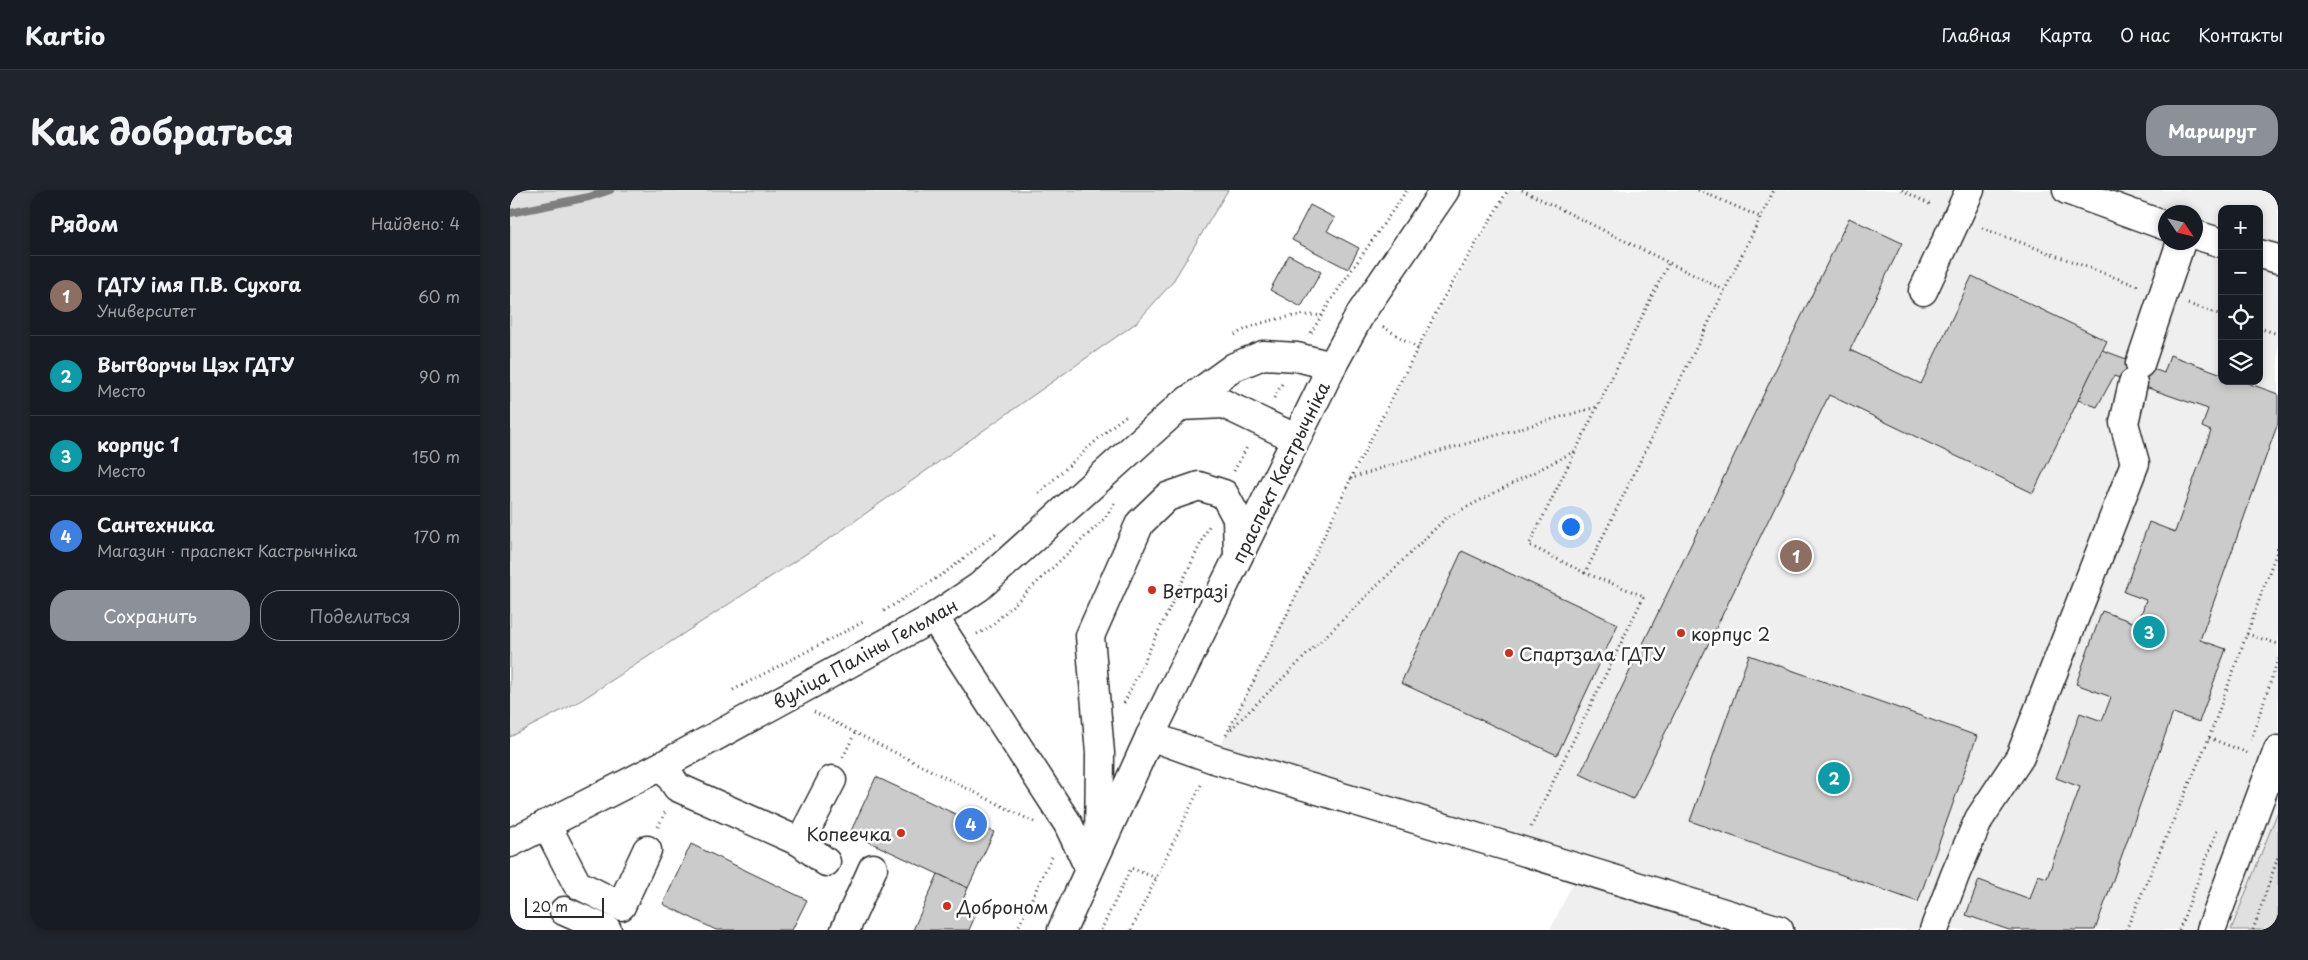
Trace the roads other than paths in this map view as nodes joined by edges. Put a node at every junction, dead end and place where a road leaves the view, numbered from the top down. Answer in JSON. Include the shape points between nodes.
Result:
{"nodes":[{"id":1,"x":1445,"y":190,"type":"edge"},
{"id":2,"x":1970,"y":190,"type":"edge"},
{"id":3,"x":2067,"y":190,"type":"edge"},
{"id":4,"x":2158,"y":223,"type":"edge"},
{"id":5,"x":2203,"y":237,"type":"edge"},
{"id":6,"x":2218,"y":242,"type":"edge"},
{"id":7,"x":2178,"y":250,"type":"edge"},
{"id":8,"x":2263,"y":255,"type":"edge"},
{"id":9,"x":2278,"y":259,"type":"edge"},
{"id":10,"x":1923,"y":291,"type":"dead end"},
{"id":11,"x":1332,"y":366,"type":"junction"},
{"id":12,"x":1180,"y":406,"type":"junction"},
{"id":13,"x":1295,"y":438,"type":"junction"},
{"id":14,"x":1238,"y":556,"type":"junction"},
{"id":15,"x":934,"y":617,"type":"junction"},
{"id":16,"x":1150,"y":736,"type":"junction"},
{"id":17,"x":2276,"y":756,"type":"edge"},
{"id":18,"x":670,"y":776,"type":"junction"},
{"id":19,"x":832,"y":780,"type":"dead end"},
{"id":20,"x":546,"y":824,"type":"junction"},
{"id":21,"x":800,"y":842,"type":"junction"},
{"id":22,"x":510,"y":843,"type":"edge"},
{"id":23,"x":647,"y":850,"type":"road end"},
{"id":24,"x":1094,"y":858,"type":"junction"},
{"id":25,"x":826,"y":862,"type":"dead end"},
{"id":26,"x":873,"y":868,"type":"dead end"},
{"id":27,"x":564,"y":911,"type":"dead end"},
{"id":28,"x":607,"y":930,"type":"edge"},
{"id":29,"x":845,"y":930,"type":"edge"},
{"id":30,"x":1062,"y":930,"type":"edge"},
{"id":31,"x":1779,"y":930,"type":"edge"},
{"id":32,"x":1934,"y":930,"type":"edge"},
{"id":33,"x":2211,"y":930,"type":"edge"}],
"edges":[{"from":1,"to":11,"type":"street","name":"праспект Кастрычніка","via":[[1361,314]]},
{"from":2,"to":10,"type":"street"},
{"from":3,"to":4,"type":"street"},
{"from":5,"to":6,"type":"street"},
{"from":7,"to":32,"type":"street","via":[[2137,373],[2124,423],[2135,463],[2020,757],[1979,819]]},
{"from":8,"to":9,"type":"street"},
{"from":11,"to":12,"type":"street","name":"вуліца Паліны Гельман","via":[[1297,357],[1263,355],[1241,364]]},
{"from":11,"to":13,"type":"street","name":"праспект Кастрычніка"},
{"from":12,"to":13,"type":"street","via":[[1224,404]]},
{"from":12,"to":15,"type":"street","name":"вуліца Паліны Гельман","via":[[979,587]]},
{"from":13,"to":14,"type":"street","name":"праспект Кастрычніка"},
{"from":14,"to":16,"type":"street","name":"праспект Кастрычніка"},
{"from":14,"to":24,"type":"street","via":[[1238,518],[1224,494],[1199,486],[1167,497],[1140,523],[1090,636],[1100,753]]},
{"from":15,"to":18,"type":"street","name":"вуліца Паліны Гельман"},
{"from":15,"to":24,"type":"street","via":[[1068,824]]},
{"from":16,"to":24,"type":"street","name":"праспект Кастрычніка"},
{"from":16,"to":31,"type":"street","via":[[1214,759]]},
{"from":17,"to":33,"type":"street"},
{"from":18,"to":20,"type":"street","name":"вуліца Паліны Гельман"},
{"from":18,"to":21,"type":"street"},
{"from":19,"to":21,"type":"street"},
{"from":20,"to":22,"type":"street","name":"вуліца Паліны Гельман"},
{"from":20,"to":23,"type":"street","via":[[577,884],[621,906]]},
{"from":21,"to":25,"type":"street"},
{"from":24,"to":30,"type":"street","name":"праспект Кастрычніка"},
{"from":26,"to":29,"type":"street"},
{"from":27,"to":28,"type":"street"}]}
